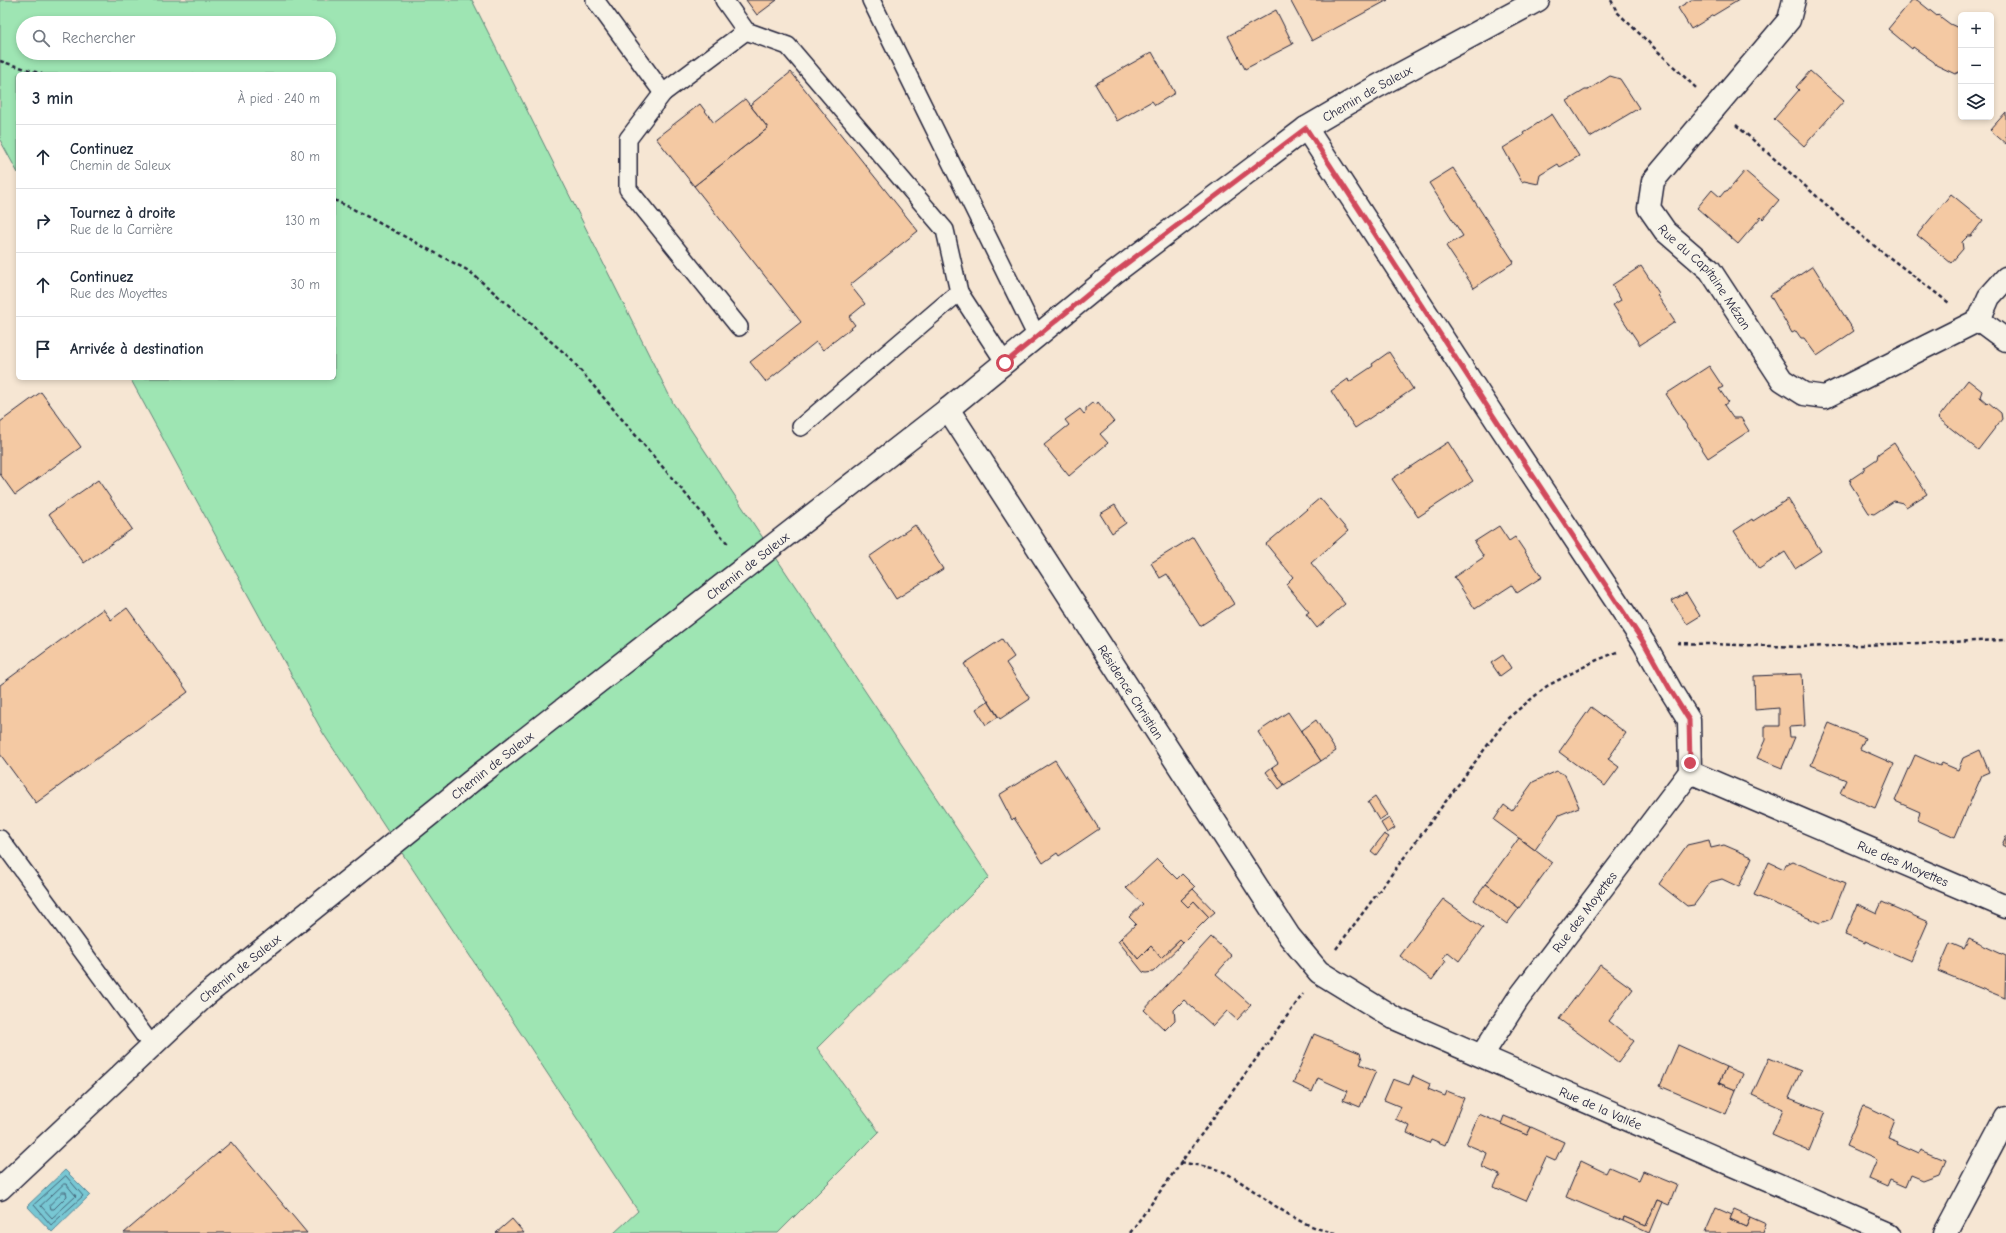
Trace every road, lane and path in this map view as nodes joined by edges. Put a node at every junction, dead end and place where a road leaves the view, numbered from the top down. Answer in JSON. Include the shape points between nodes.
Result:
{"nodes":[{"id":1,"x":595,"y":0,"type":"edge"},
{"id":2,"x":724,"y":0,"type":"edge"},
{"id":3,"x":871,"y":0,"type":"edge"},
{"id":4,"x":1538,"y":0,"type":"edge"},
{"id":5,"x":1611,"y":0,"type":"edge"},
{"id":6,"x":1794,"y":0,"type":"edge"},
{"id":7,"x":746,"y":31,"type":"junction"},
{"id":8,"x":0,"y":61,"type":"edge"},
{"id":9,"x":36,"y":72,"type":"edge"},
{"id":10,"x":663,"y":93,"type":"junction"},
{"id":11,"x":1716,"y":107,"type":"junction"},
{"id":12,"x":1306,"y":128,"type":"junction"},
{"id":13,"x":336,"y":201,"type":"edge"},
{"id":14,"x":2006,"y":278,"type":"edge"},
{"id":15,"x":959,"y":292,"type":"junction"},
{"id":16,"x":1979,"y":320,"type":"junction"},
{"id":17,"x":739,"y":327,"type":"dead end"},
{"id":18,"x":1037,"y":337,"type":"junction"},
{"id":19,"x":2006,"y":340,"type":"edge"},
{"id":20,"x":1005,"y":363,"type":"junction"},
{"id":21,"x":948,"y":409,"type":"junction"},
{"id":22,"x":801,"y":427,"type":"dead end"},
{"id":23,"x":748,"y":567,"type":"junction"},
{"id":24,"x":2006,"y":640,"type":"edge"},
{"id":25,"x":1644,"y":643,"type":"junction"},
{"id":26,"x":1690,"y":772,"type":"junction"},
{"id":27,"x":0,"y":839,"type":"edge"},
{"id":28,"x":2006,"y":907,"type":"edge"},
{"id":29,"x":1319,"y":972,"type":"junction"},
{"id":30,"x":152,"y":1046,"type":"junction"},
{"id":31,"x":1482,"y":1055,"type":"junction"},
{"id":32,"x":2006,"y":1118,"type":"edge"},
{"id":33,"x":1181,"y":1162,"type":"junction"},
{"id":34,"x":0,"y":1189,"type":"edge"},
{"id":35,"x":1130,"y":1233,"type":"edge"},
{"id":36,"x":1336,"y":1233,"type":"edge"},
{"id":37,"x":1889,"y":1233,"type":"edge"},
{"id":38,"x":1945,"y":1233,"type":"edge"}],
"edges":[{"from":1,"to":10,"type":"lane"},
{"from":2,"to":7,"type":"lane"},
{"from":3,"to":18,"type":"lane"},
{"from":4,"to":12,"type":"street","name":"Chemin de Saleux","via":[[1376,87]]},
{"from":5,"to":11,"type":"path","via":[[1617,12]]},
{"from":6,"to":11,"type":"street","name":"Rue du Capitaine Mézan","via":[[1789,20]]},
{"from":7,"to":10,"type":"lane"},
{"from":7,"to":15,"type":"lane","via":[[788,46],[945,230]]},
{"from":8,"to":9,"type":"path"},
{"from":10,"to":17,"type":"lane","via":[[628,139],[628,189]]},
{"from":11,"to":16,"type":"path","via":[[1864,238],[1940,298]]},
{"from":11,"to":16,"type":"street","name":"Rue du Capitaine Mézan","via":[[1653,180],[1649,208],[1665,231],[1710,270],[1782,380],[1804,394],[1825,396]]},
{"from":12,"to":18,"type":"street","name":"Chemin de Saleux","via":[[1114,273]]},
{"from":12,"to":25,"type":"street"},
{"from":13,"to":23,"type":"path","via":[[469,272],[568,357]]},
{"from":14,"to":16,"type":"street","via":[[1989,298]]},
{"from":15,"to":20,"type":"lane"},
{"from":15,"to":22,"type":"lane"},
{"from":16,"to":19,"type":"street"},
{"from":18,"to":20,"type":"street","name":"Chemin de Saleux"},
{"from":20,"to":21,"type":"street","name":"Chemin de Saleux"},
{"from":21,"to":23,"type":"street","name":"Chemin de Saleux"},
{"from":21,"to":29,"type":"street","name":"Résidence Christian","via":[[1289,936]]},
{"from":23,"to":30,"type":"street","name":"Chemin de Saleux","via":[[479,775],[206,995]]},
{"from":24,"to":25,"type":"path","via":[[1802,647]]},
{"from":25,"to":26,"type":"street","via":[[1689,720]]},
{"from":25,"to":29,"type":"path","via":[[1595,661],[1547,686],[1506,719]]},
{"from":26,"to":28,"type":"street","name":"Rue des Moyettes"},
{"from":26,"to":31,"type":"street","name":"Rue des Moyettes","via":[[1518,999]]},
{"from":27,"to":30,"type":"lane"},
{"from":29,"to":31,"type":"street","name":"Rue de la Vallée","via":[[1394,1018]]},
{"from":29,"to":33,"type":"path"},
{"from":30,"to":34,"type":"street","name":"Chemin de Saleux"},
{"from":31,"to":37,"type":"street","name":"Rue de la Vallée"},
{"from":32,"to":38,"type":"street"},
{"from":33,"to":35,"type":"path"},
{"from":33,"to":36,"type":"path","via":[[1224,1172],[1292,1218],[1322,1231]]}]}
